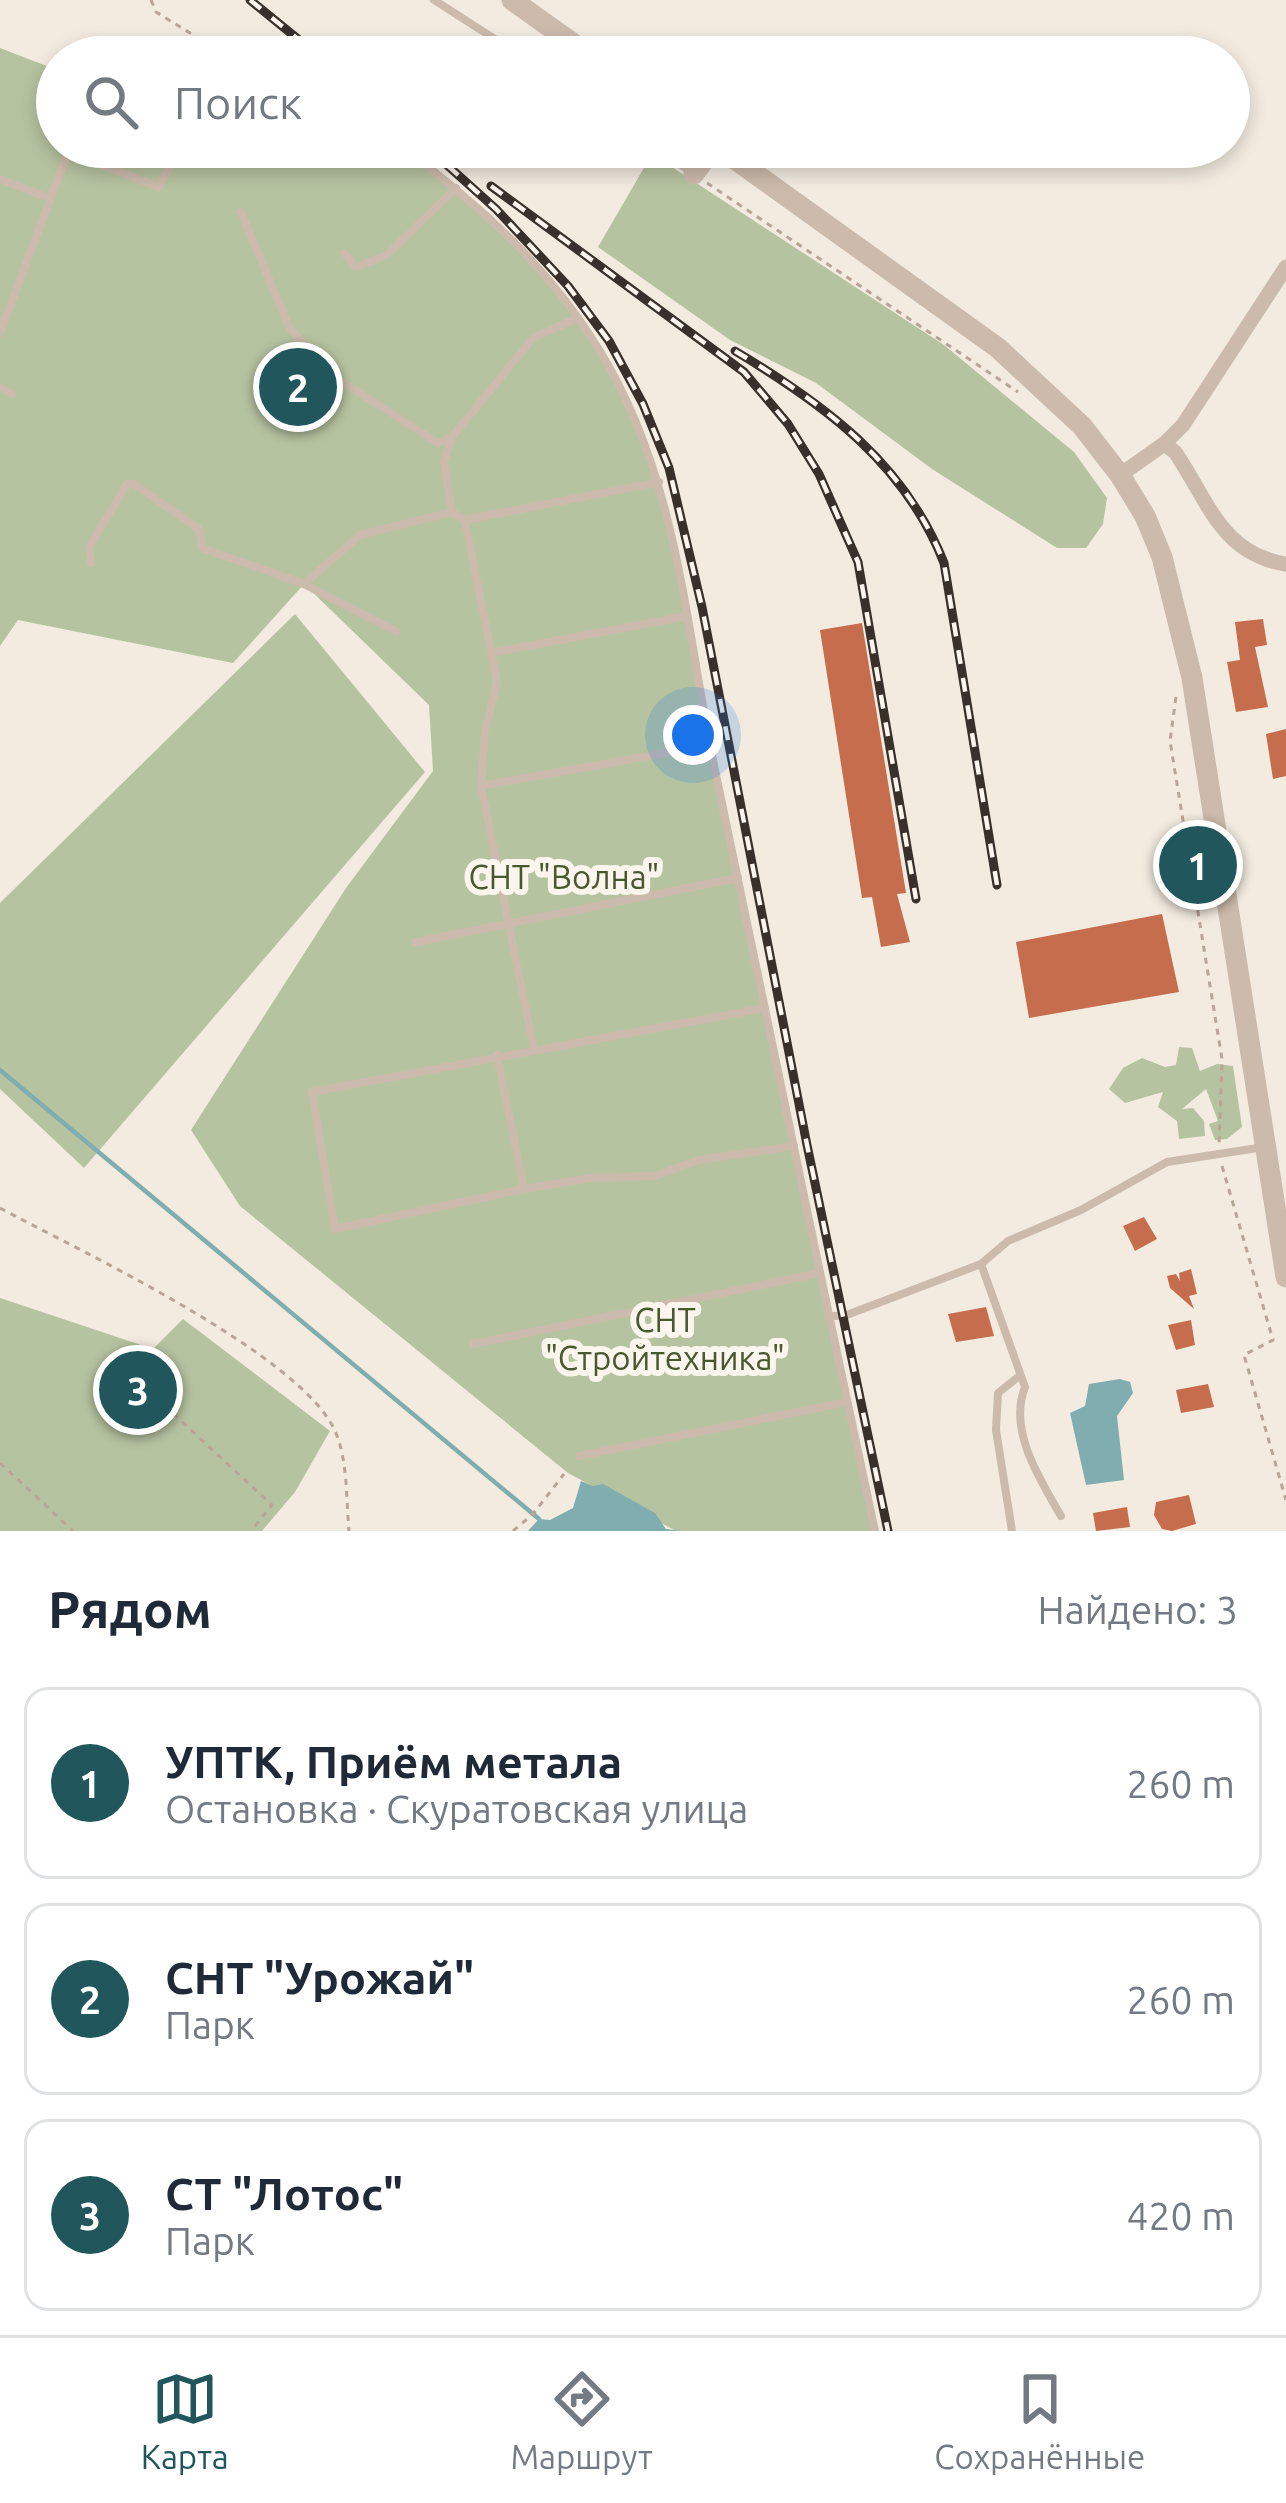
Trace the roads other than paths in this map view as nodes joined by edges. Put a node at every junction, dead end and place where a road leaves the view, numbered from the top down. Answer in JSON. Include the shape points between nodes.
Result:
{"nodes":[{"id":1,"x":434,"y":0,"type":"edge"},
{"id":2,"x":512,"y":0,"type":"edge"},
{"id":3,"x":490,"y":36,"type":"edge"},
{"id":4,"x":563,"y":36,"type":"edge"},
{"id":5,"x":61,"y":168,"type":"edge"},
{"id":6,"x":110,"y":168,"type":"edge"},
{"id":7,"x":430,"y":168,"type":"edge"},
{"id":8,"x":685,"y":168,"type":"edge"},
{"id":9,"x":699,"y":168,"type":"edge"},
{"id":10,"x":745,"y":168,"type":"edge"},
{"id":11,"x":170,"y":169,"type":"dead end"},
{"id":12,"x":694,"y":174,"type":"joint"},
{"id":13,"x":0,"y":179,"type":"edge"},
{"id":14,"x":456,"y":188,"type":"junction"},
{"id":15,"x":49,"y":198,"type":"junction"},
{"id":16,"x":241,"y":212,"type":"dead end"},
{"id":17,"x":344,"y":253,"type":"dead end"},
{"id":18,"x":1286,"y":267,"type":"edge"},
{"id":19,"x":0,"y":281,"type":"edge"},
{"id":20,"x":15,"y":287,"type":"junction"},
{"id":21,"x":578,"y":318,"type":"junction"},
{"id":22,"x":0,"y":333,"type":"edge"},
{"id":23,"x":0,"y":388,"type":"edge"},
{"id":24,"x":12,"y":394,"type":"dead end"},
{"id":25,"x":452,"y":437,"type":"junction"},
{"id":26,"x":1164,"y":444,"type":"junction"},
{"id":27,"x":1120,"y":475,"type":"junction"},
{"id":28,"x":659,"y":482,"type":"junction"},
{"id":29,"x":452,"y":512,"type":"junction"},
{"id":30,"x":465,"y":520,"type":"junction"},
{"id":31,"x":91,"y":563,"type":"dead end"},
{"id":32,"x":1286,"y":564,"type":"edge"},
{"id":33,"x":304,"y":584,"type":"junction"},
{"id":34,"x":687,"y":616,"type":"junction"},
{"id":35,"x":398,"y":632,"type":"dead end"},
{"id":36,"x":491,"y":653,"type":"junction"},
{"id":37,"x":710,"y":745,"type":"junction"},
{"id":38,"x":481,"y":786,"type":"junction"},
{"id":39,"x":738,"y":878,"type":"junction"},
{"id":40,"x":508,"y":924,"type":"junction"},
{"id":41,"x":416,"y":942,"type":"dead end"},
{"id":42,"x":765,"y":1008,"type":"junction"},
{"id":43,"x":534,"y":1049,"type":"junction"},
{"id":44,"x":497,"y":1055,"type":"junction"},
{"id":45,"x":794,"y":1146,"type":"junction"},
{"id":46,"x":1265,"y":1146,"type":"junction"},
{"id":47,"x":1279,"y":1182,"type":"edge"},
{"id":48,"x":524,"y":1189,"type":"junction"},
{"id":49,"x":981,"y":1264,"type":"junction"},
{"id":50,"x":820,"y":1273,"type":"junction"},
{"id":51,"x":1286,"y":1277,"type":"edge"},
{"id":52,"x":828,"y":1316,"type":"junction"},
{"id":53,"x":473,"y":1344,"type":"dead end"},
{"id":54,"x":1018,"y":1377,"type":"junction"},
{"id":55,"x":847,"y":1402,"type":"junction"},
{"id":56,"x":579,"y":1456,"type":"dead end"},
{"id":57,"x":1061,"y":1516,"type":"dead end"},
{"id":58,"x":875,"y":1531,"type":"edge"},
{"id":59,"x":1012,"y":1531,"type":"edge"}],
"edges":[{"from":1,"to":3,"type":"lane"},
{"from":2,"to":4,"type":"street"},
{"from":5,"to":15,"type":"lane"},
{"from":6,"to":11,"type":"lane","via":[[159,187]]},
{"from":7,"to":14,"type":"lane"},
{"from":8,"to":12,"type":"lane"},
{"from":9,"to":12,"type":"street"},
{"from":10,"to":27,"type":"street","via":[[998,348],[1082,426]]},
{"from":13,"to":15,"type":"lane"},
{"from":14,"to":17,"type":"lane","via":[[387,255],[356,267]]},
{"from":14,"to":21,"type":"lane","via":[[524,248]]},
{"from":15,"to":20,"type":"lane"},
{"from":16,"to":25,"type":"lane","via":[[289,327],[330,374],[438,443]]},
{"from":18,"to":26,"type":"street"},
{"from":19,"to":20,"type":"lane"},
{"from":20,"to":22,"type":"lane"},
{"from":21,"to":25,"type":"lane","via":[[533,338]]},
{"from":21,"to":28,"type":"lane"},
{"from":23,"to":24,"type":"lane"},
{"from":25,"to":29,"type":"lane","via":[[444,462]]},
{"from":26,"to":27,"type":"street"},
{"from":26,"to":32,"type":"street","via":[[1239,547]]},
{"from":27,"to":46,"type":"street","via":[[1162,557],[1178,613]]},
{"from":28,"to":30,"type":"lane"},
{"from":28,"to":34,"type":"lane"},
{"from":29,"to":30,"type":"lane"},
{"from":29,"to":33,"type":"lane","via":[[360,535]]},
{"from":30,"to":36,"type":"lane"},
{"from":31,"to":33,"type":"lane","via":[[89,548],[134,484],[199,529],[202,548]]},
{"from":33,"to":35,"type":"lane"},
{"from":34,"to":36,"type":"lane"},
{"from":34,"to":37,"type":"lane"},
{"from":36,"to":38,"type":"lane","via":[[497,682]]},
{"from":37,"to":38,"type":"lane"},
{"from":37,"to":39,"type":"lane"},
{"from":38,"to":40,"type":"lane"},
{"from":39,"to":40,"type":"lane"},
{"from":39,"to":42,"type":"lane"},
{"from":40,"to":41,"type":"lane"},
{"from":40,"to":43,"type":"lane"},
{"from":42,"to":43,"type":"lane"},
{"from":42,"to":45,"type":"lane"},
{"from":43,"to":44,"type":"lane"},
{"from":44,"to":48,"type":"lane"},
{"from":44,"to":48,"type":"lane","via":[[313,1092],[335,1229]]},
{"from":45,"to":48,"type":"lane","via":[[699,1160],[656,1176]]},
{"from":45,"to":50,"type":"lane"},
{"from":46,"to":47,"type":"street"},
{"from":46,"to":49,"type":"lane","via":[[1167,1162],[1008,1241]]},
{"from":47,"to":51,"type":"street"},
{"from":49,"to":52,"type":"lane"},
{"from":49,"to":54,"type":"lane"},
{"from":50,"to":52,"type":"lane"},
{"from":50,"to":53,"type":"lane"},
{"from":52,"to":55,"type":"lane"},
{"from":54,"to":57,"type":"lane","via":[[1024,1387],[1016,1408],[1033,1468]]},
{"from":54,"to":59,"type":"lane","via":[[998,1393],[996,1430]]},
{"from":55,"to":56,"type":"lane"},
{"from":55,"to":58,"type":"lane"}]}
